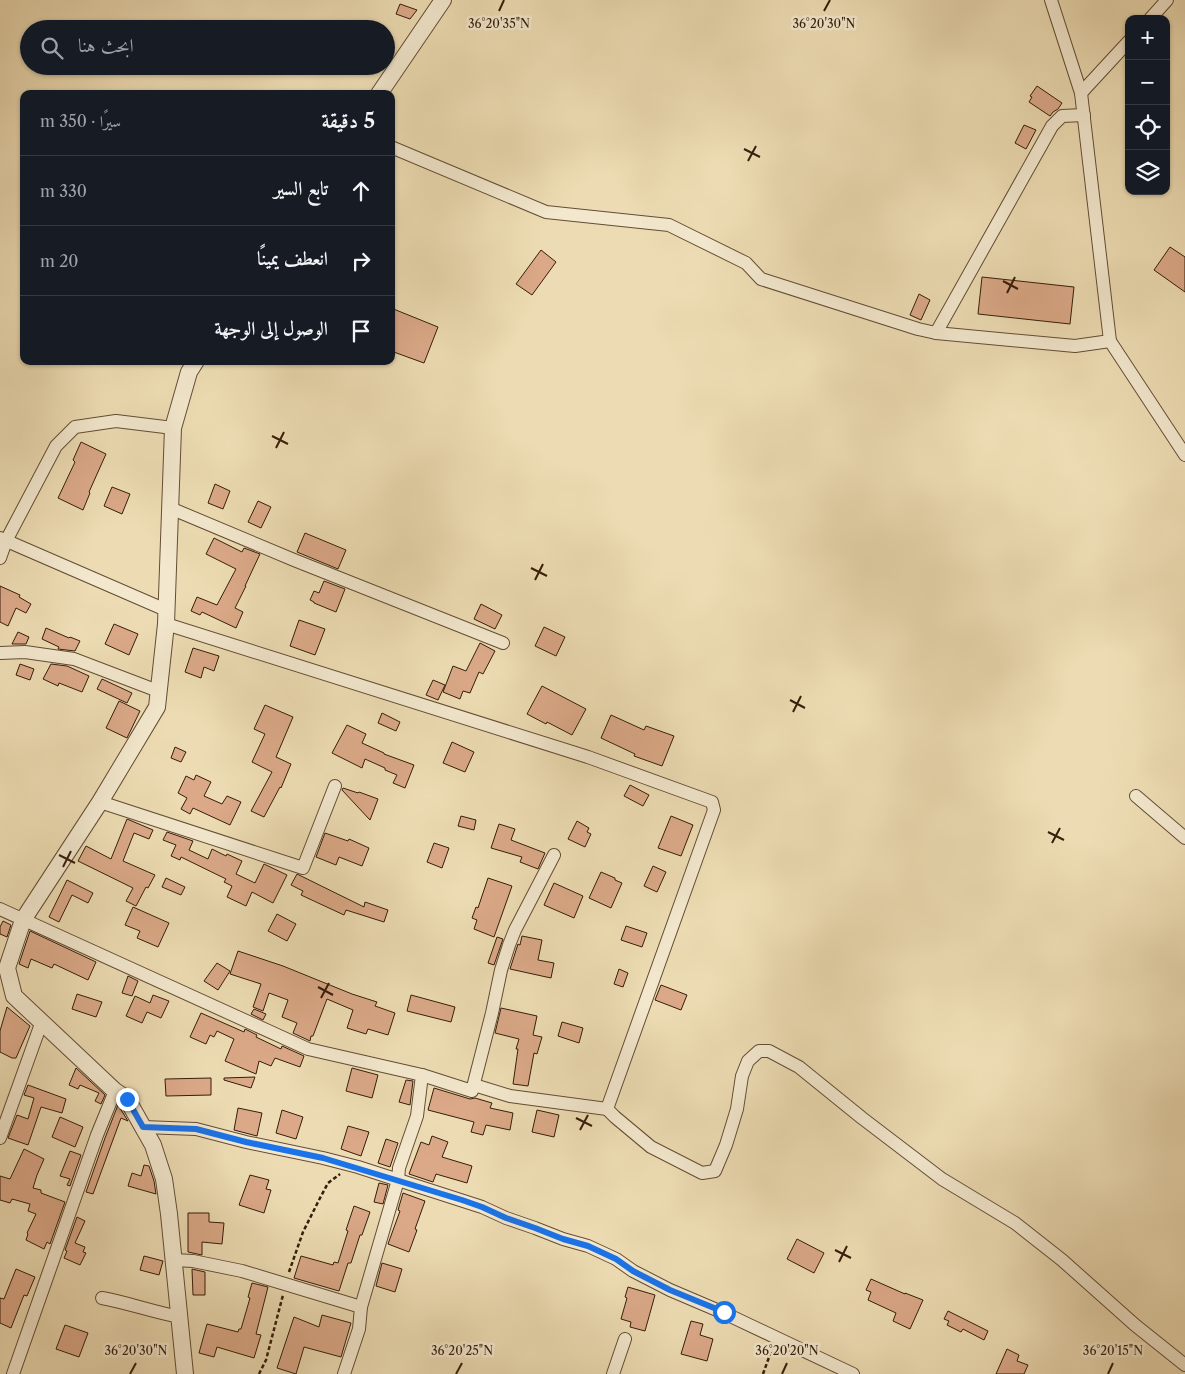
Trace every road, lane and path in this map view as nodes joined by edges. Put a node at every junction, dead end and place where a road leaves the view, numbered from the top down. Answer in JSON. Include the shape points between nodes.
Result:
{"nodes":[{"id":1,"x":443,"y":0,"type":"edge"},
{"id":2,"x":1052,"y":0,"type":"edge"},
{"id":3,"x":1167,"y":0,"type":"edge"},
{"id":4,"x":1154,"y":15,"type":"edge"},
{"id":5,"x":1125,"y":45,"type":"edge"},
{"id":6,"x":395,"y":70,"type":"edge"},
{"id":7,"x":392,"y":75,"type":"edge"},
{"id":8,"x":382,"y":90,"type":"edge"},
{"id":9,"x":1082,"y":93,"type":"junction"},
{"id":10,"x":1084,"y":115,"type":"junction"},
{"id":11,"x":395,"y":149,"type":"edge"},
{"id":12,"x":936,"y":333,"type":"junction"},
{"id":13,"x":1110,"y":341,"type":"junction"},
{"id":14,"x":193,"y":365,"type":"edge"},
{"id":15,"x":174,"y":428,"type":"junction"},
{"id":16,"x":1185,"y":455,"type":"edge"},
{"id":17,"x":170,"y":508,"type":"junction"},
{"id":18,"x":3,"y":540,"type":"edge"},
{"id":19,"x":0,"y":558,"type":"edge"},
{"id":20,"x":166,"y":617,"type":"junction"},
{"id":21,"x":503,"y":644,"type":"dead end"},
{"id":22,"x":0,"y":653,"type":"edge"},
{"id":23,"x":158,"y":692,"type":"junction"},
{"id":24,"x":335,"y":786,"type":"dead end"},
{"id":25,"x":1136,"y":796,"type":"dead end"},
{"id":26,"x":100,"y":802,"type":"junction"},
{"id":27,"x":1185,"y":838,"type":"edge"},
{"id":28,"x":554,"y":855,"type":"dead end"},
{"id":29,"x":0,"y":909,"type":"edge"},
{"id":30,"x":23,"y":920,"type":"junction"},
{"id":31,"x":5,"y":982,"type":"edge"},
{"id":32,"x":42,"y":1021,"type":"junction"},
{"id":33,"x":422,"y":1075,"type":"junction"},
{"id":34,"x":474,"y":1085,"type":"junction"},
{"id":35,"x":115,"y":1091,"type":"junction"},
{"id":36,"x":607,"y":1109,"type":"junction"},
{"id":37,"x":143,"y":1127,"type":"junction"},
{"id":38,"x":0,"y":1138,"type":"edge"},
{"id":39,"x":358,"y":1167,"type":"junction"},
{"id":40,"x":398,"y":1180,"type":"junction"},
{"id":41,"x":174,"y":1260,"type":"junction"},
{"id":42,"x":286,"y":1284,"type":"junction"},
{"id":43,"x":102,"y":1298,"type":"dead end"},
{"id":44,"x":361,"y":1307,"type":"junction"},
{"id":45,"x":180,"y":1317,"type":"junction"},
{"id":46,"x":776,"y":1337,"type":"junction"},
{"id":47,"x":625,"y":1339,"type":"dead end"},
{"id":48,"x":1185,"y":1365,"type":"edge"},
{"id":49,"x":13,"y":1374,"type":"edge"},
{"id":50,"x":185,"y":1374,"type":"edge"},
{"id":51,"x":259,"y":1374,"type":"edge"},
{"id":52,"x":344,"y":1374,"type":"edge"},
{"id":53,"x":613,"y":1374,"type":"edge"},
{"id":54,"x":764,"y":1374,"type":"edge"},
{"id":55,"x":853,"y":1374,"type":"edge"}],
"edges":[{"from":1,"to":6,"type":"street"},
{"from":2,"to":9,"type":"street"},
{"from":3,"to":4,"type":"street"},
{"from":5,"to":9,"type":"street"},
{"from":7,"to":8,"type":"street"},
{"from":9,"to":10,"type":"street"},
{"from":10,"to":12,"type":"street","via":[[1062,116],[1052,126]]},
{"from":10,"to":13,"type":"street"},
{"from":11,"to":12,"type":"street","via":[[546,212],[669,225],[746,263],[761,278]]},
{"from":12,"to":13,"type":"street","via":[[1075,346]]},
{"from":13,"to":16,"type":"street"},
{"from":14,"to":15,"type":"street"},
{"from":15,"to":17,"type":"street"},
{"from":15,"to":18,"type":"street","via":[[116,421],[75,427],[56,446]]},
{"from":17,"to":20,"type":"street"},
{"from":17,"to":21,"type":"street"},
{"from":18,"to":19,"type":"street"},
{"from":18,"to":20,"type":"street"},
{"from":20,"to":23,"type":"street"},
{"from":20,"to":36,"type":"street","via":[[588,757],[712,802],[714,810]]},
{"from":22,"to":23,"type":"street","via":[[25,652],[74,659]]},
{"from":23,"to":26,"type":"street","via":[[157,707]]},
{"from":24,"to":26,"type":"street","via":[[303,868]]},
{"from":25,"to":27,"type":"street"},
{"from":26,"to":30,"type":"street"},
{"from":28,"to":34,"type":"street","via":[[509,945]]},
{"from":29,"to":30,"type":"street"},
{"from":30,"to":31,"type":"street"},
{"from":30,"to":33,"type":"street","via":[[308,1049]]},
{"from":31,"to":32,"type":"street","via":[[14,996]]},
{"from":32,"to":35,"type":"street"},
{"from":32,"to":38,"type":"street"},
{"from":33,"to":34,"type":"street","via":[[472,1091]]},
{"from":33,"to":40,"type":"street","via":[[417,1116]]},
{"from":34,"to":36,"type":"street","via":[[510,1096]]},
{"from":35,"to":37,"type":"street","via":[[127,1099]]},
{"from":35,"to":49,"type":"street"},
{"from":36,"to":48,"type":"street","via":[[651,1147],[702,1173],[716,1171],[737,1109],[748,1061],[760,1051],[769,1051],[798,1067],[942,1179],[1015,1223]]},
{"from":37,"to":39,"type":"street","via":[[196,1129]]},
{"from":37,"to":41,"type":"street","via":[[153,1145],[164,1180]]},
{"from":39,"to":40,"type":"street"},
{"from":39,"to":42,"type":"path","via":[[341,1173],[328,1183],[303,1232]]},
{"from":40,"to":44,"type":"street"},
{"from":40,"to":46,"type":"street","via":[[475,1204],[588,1246],[670,1290]]},
{"from":41,"to":42,"type":"street","via":[[214,1264]]},
{"from":41,"to":45,"type":"street"},
{"from":42,"to":44,"type":"street"},
{"from":42,"to":51,"type":"path","via":[[266,1360]]},
{"from":43,"to":45,"type":"street"},
{"from":44,"to":52,"type":"street","via":[[359,1328]]},
{"from":45,"to":50,"type":"street"},
{"from":46,"to":54,"type":"path"},
{"from":46,"to":55,"type":"street"},
{"from":47,"to":53,"type":"street"}]}
